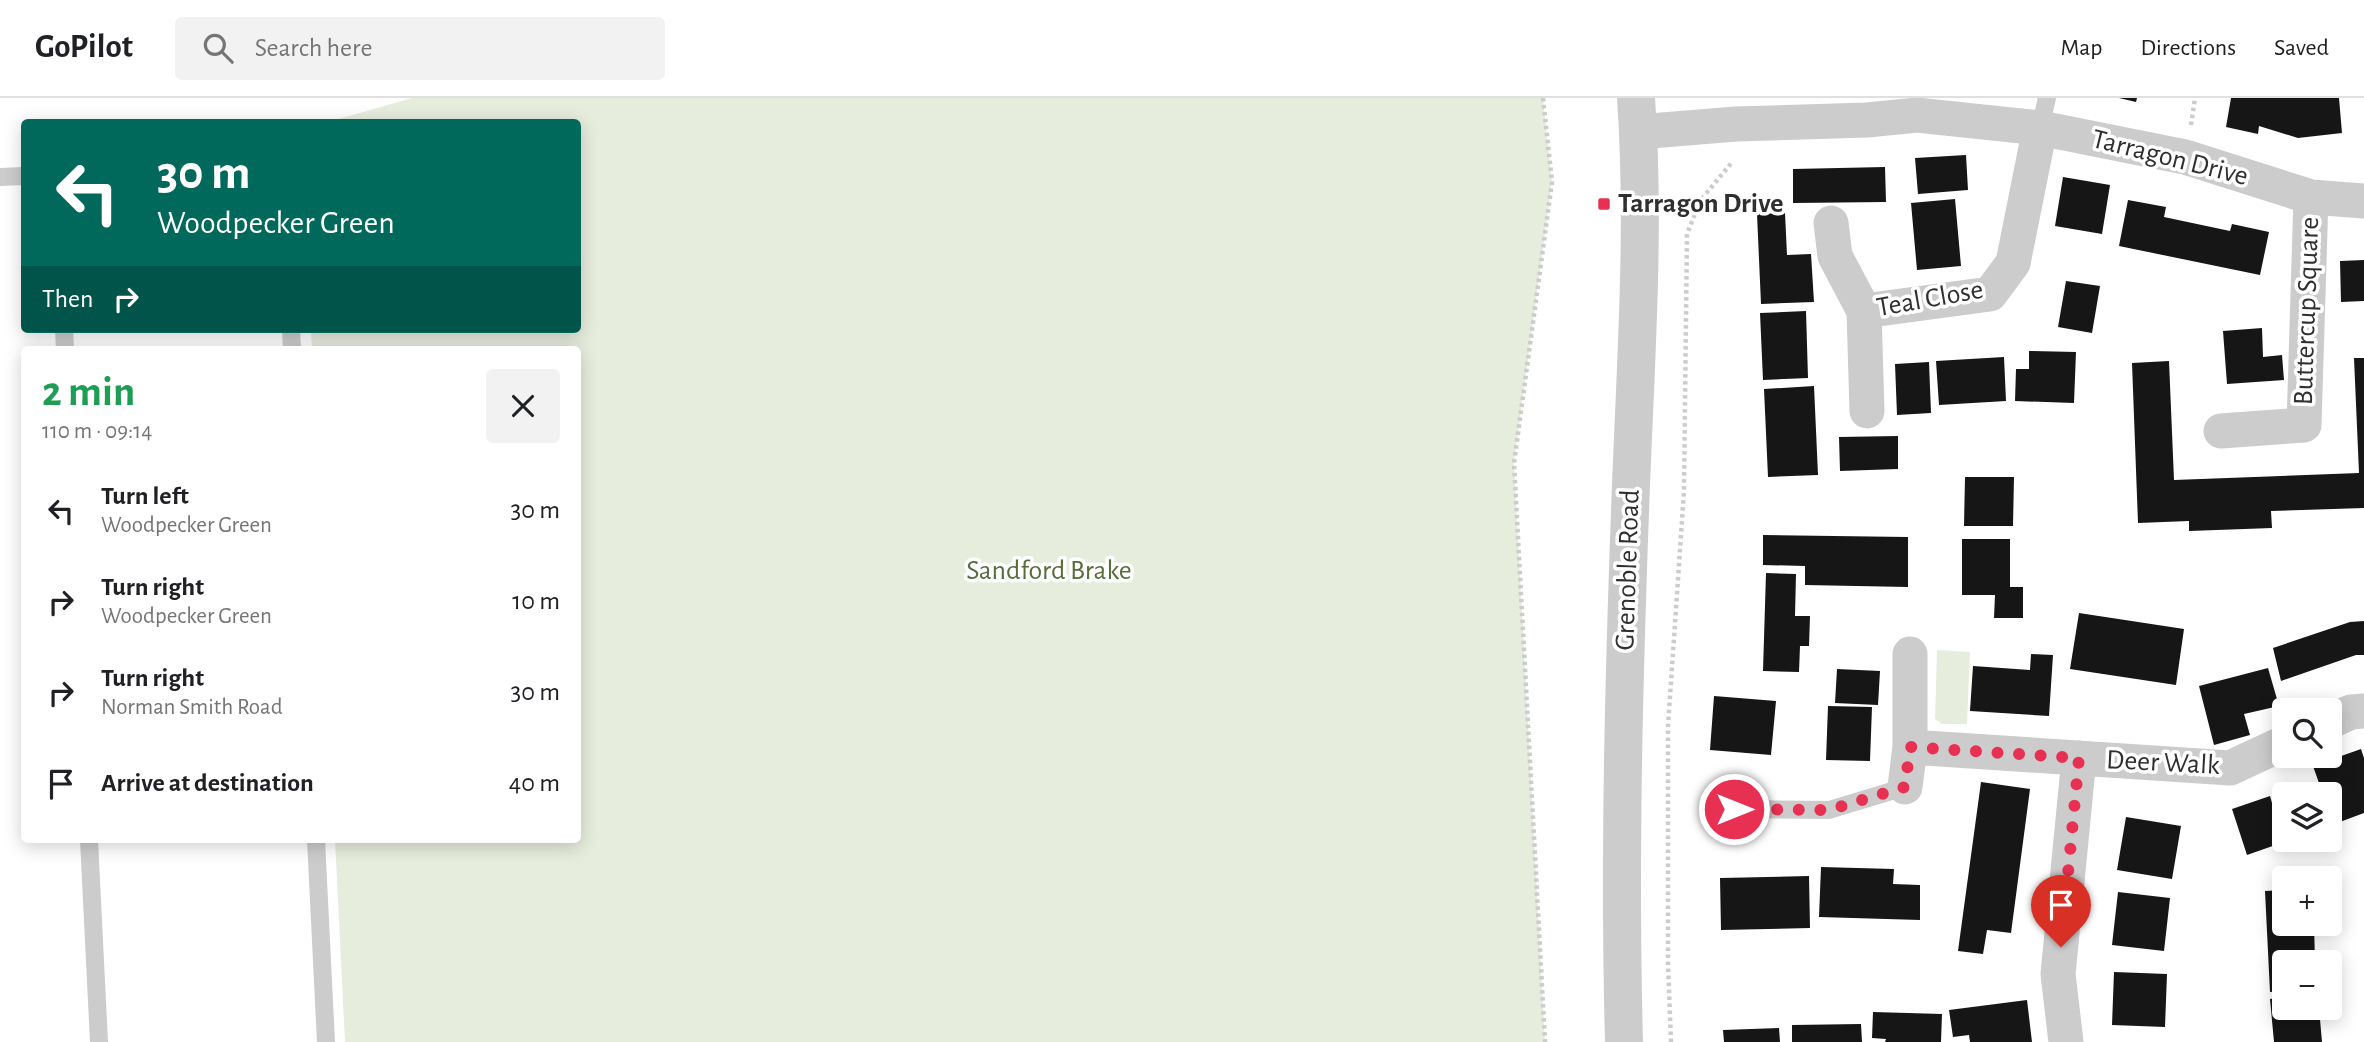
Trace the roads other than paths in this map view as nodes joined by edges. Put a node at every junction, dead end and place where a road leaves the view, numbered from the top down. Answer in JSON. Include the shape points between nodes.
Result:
{"nodes":[{"id":1,"x":1917,"y":107,"type":"edge"},
{"id":2,"x":2043,"y":113,"type":"edge"},
{"id":3,"x":1637,"y":115,"type":"edge"},
{"id":4,"x":21,"y":176,"type":"edge"},
{"id":5,"x":0,"y":177,"type":"edge"},
{"id":6,"x":2311,"y":197,"type":"junction"},
{"id":7,"x":2364,"y":201,"type":"edge"},
{"id":8,"x":1831,"y":223,"type":"dead end"},
{"id":9,"x":1864,"y":311,"type":"junction"},
{"id":10,"x":1867,"y":411,"type":"dead end"},
{"id":11,"x":2221,"y":431,"type":"dead end"},
{"id":12,"x":1910,"y":654,"type":"dead end"},
{"id":13,"x":2364,"y":711,"type":"edge"},
{"id":14,"x":2342,"y":716,"type":"edge"},
{"id":15,"x":1910,"y":747,"type":"junction"},
{"id":16,"x":2272,"y":749,"type":"edge"},
{"id":17,"x":2079,"y":758,"type":"junction"},
{"id":18,"x":1905,"y":787,"type":"joint"},
{"id":19,"x":1734,"y":809,"type":"dead end"},
{"id":20,"x":89,"y":843,"type":"edge"},
{"id":21,"x":316,"y":843,"type":"edge"},
{"id":22,"x":99,"y":1042,"type":"edge"},
{"id":23,"x":326,"y":1042,"type":"edge"},
{"id":24,"x":1624,"y":1042,"type":"edge"},
{"id":25,"x":2066,"y":1042,"type":"edge"}],
"edges":[{"from":1,"to":2,"type":"street","name":"Tarragon Drive"},
{"from":1,"to":3,"type":"street","name":"Tarragon Drive","via":[[1867,120],[1726,125]]},
{"from":2,"to":6,"type":"street","name":"Tarragon Drive"},
{"from":2,"to":9,"type":"street","name":"Teal Close","via":[[2013,263],[1990,294]]},
{"from":3,"to":24,"type":"street","name":"Grenoble Road","via":[[1638,303],[1624,683]]},
{"from":4,"to":5,"type":"lane"},
{"from":6,"to":7,"type":"street","name":"Tarragon Drive"},
{"from":6,"to":11,"type":"street","name":"Buttercup Square","via":[[2304,425]]},
{"from":8,"to":9,"type":"street","name":"Teal Close","via":[[1835,256]]},
{"from":9,"to":10,"type":"street","name":"Teal Close"},
{"from":12,"to":15,"type":"street"},
{"from":13,"to":14,"type":"street"},
{"from":15,"to":17,"type":"street","name":"Deer Walk"},
{"from":15,"to":18,"type":"street"},
{"from":16,"to":17,"type":"street","name":"Deer Walk","via":[[2230,768]]},
{"from":17,"to":25,"type":"street","via":[[2058,974]]},
{"from":18,"to":19,"type":"lane","via":[[1829,810]]},
{"from":20,"to":22,"type":"lane"},
{"from":21,"to":23,"type":"lane"}]}
